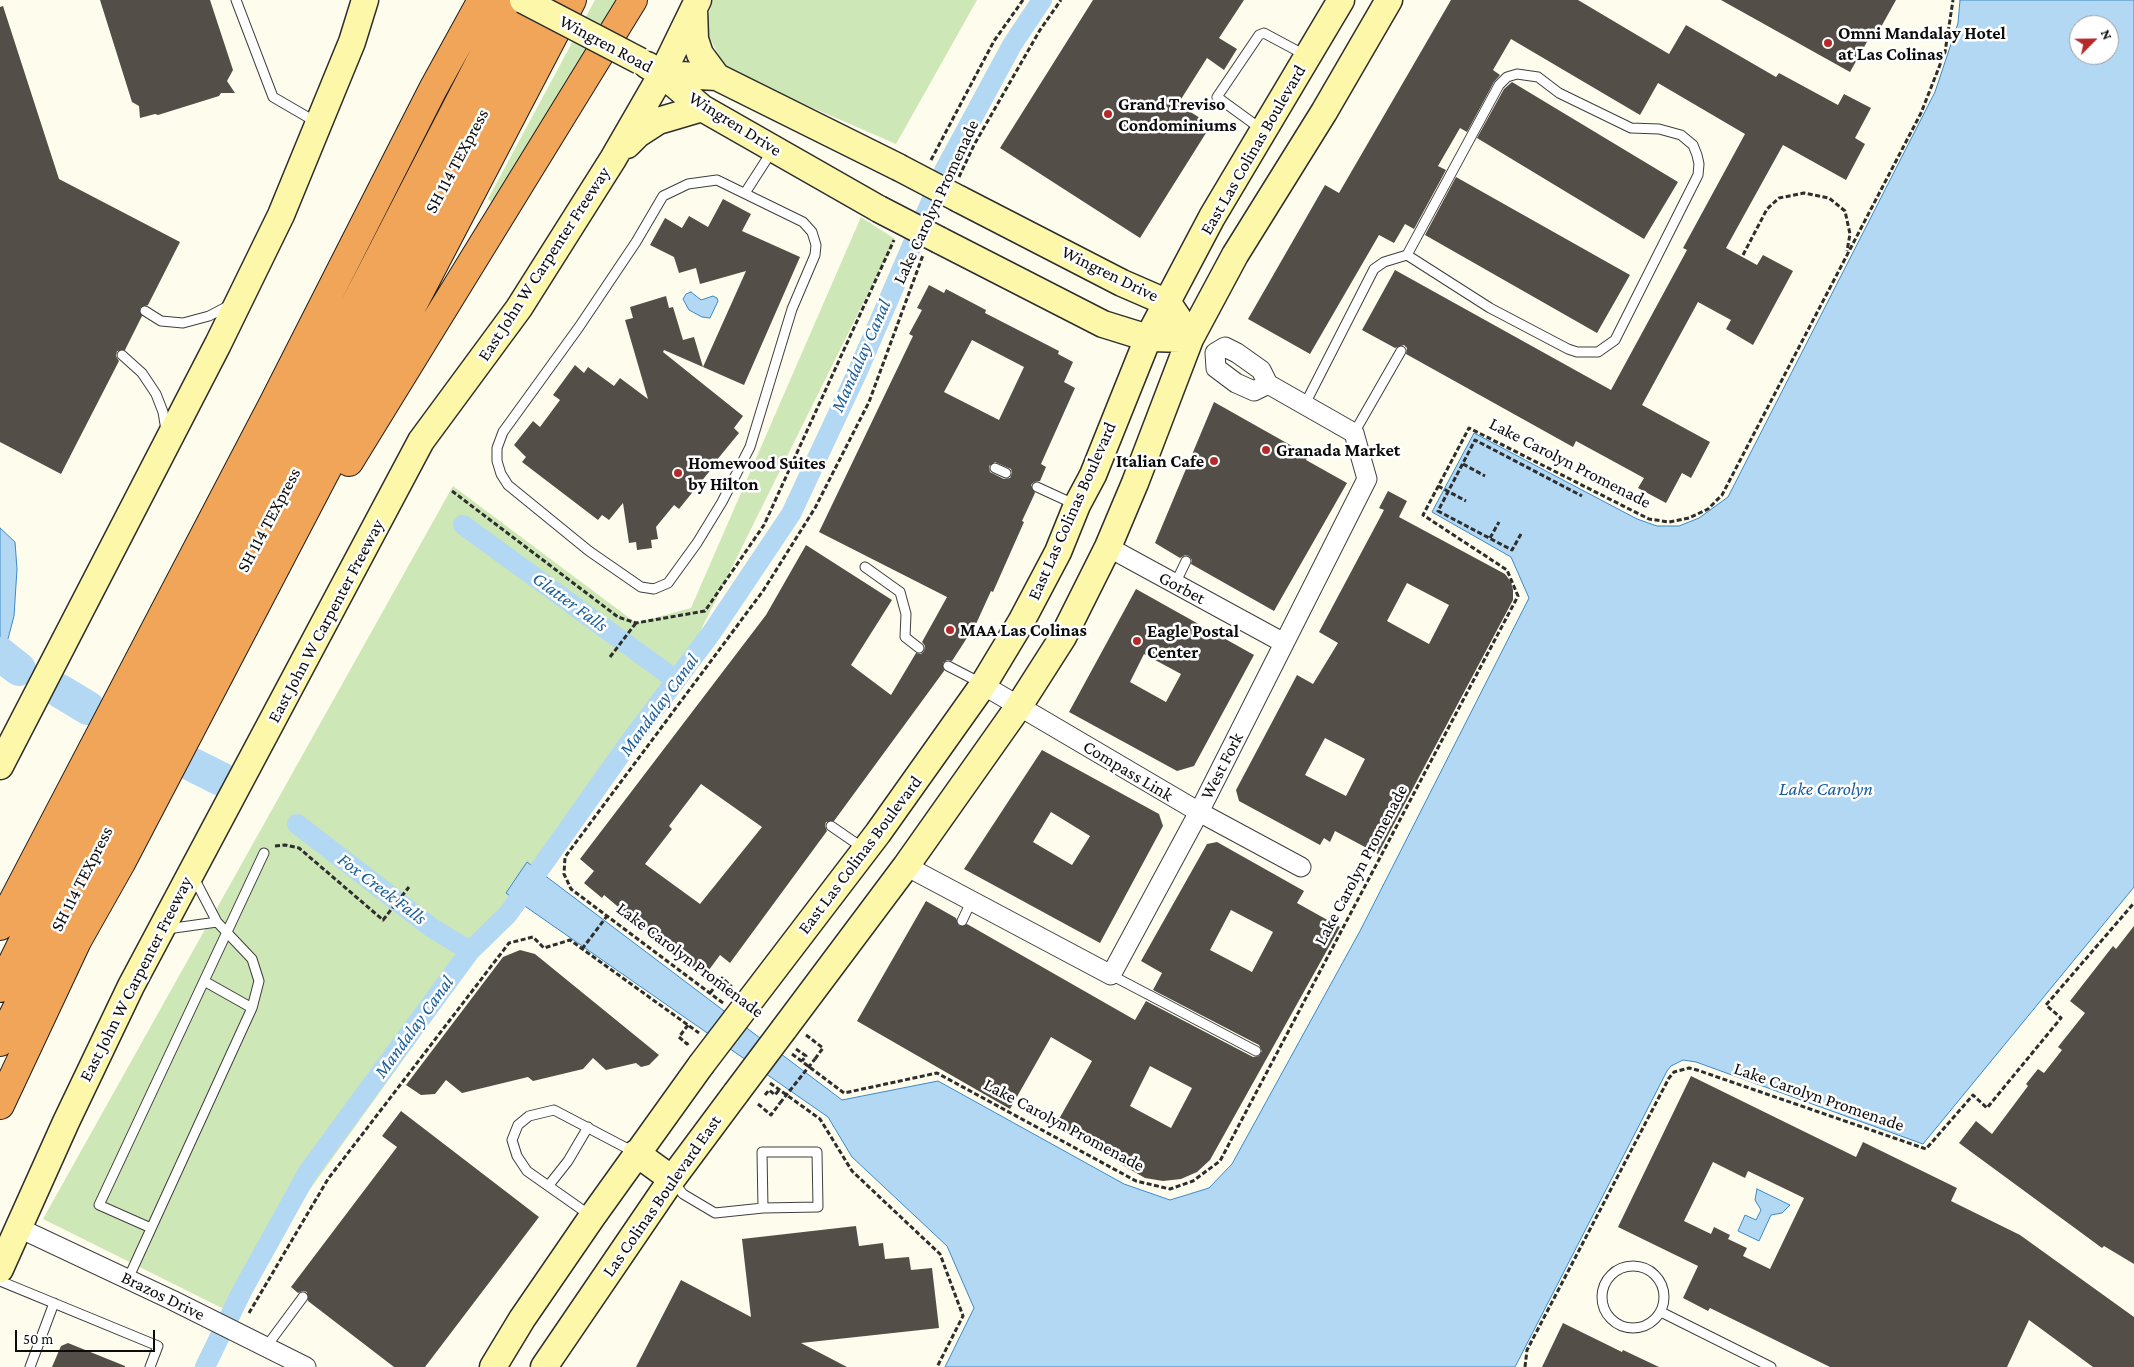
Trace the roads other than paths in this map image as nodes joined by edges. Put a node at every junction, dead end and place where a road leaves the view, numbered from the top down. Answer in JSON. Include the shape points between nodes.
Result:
{"nodes":[{"id":1,"x":236,"y":0,"type":"edge"},
{"id":2,"x":365,"y":0,"type":"edge"},
{"id":3,"x":482,"y":0,"type":"edge"},
{"id":4,"x":512,"y":0,"type":"edge"},
{"id":5,"x":523,"y":0,"type":"edge"},
{"id":6,"x":542,"y":0,"type":"edge"},
{"id":7,"x":572,"y":0,"type":"edge"},
{"id":8,"x":633,"y":0,"type":"edge"},
{"id":9,"x":1341,"y":0,"type":"edge"},
{"id":10,"x":1389,"y":0,"type":"edge"},
{"id":11,"x":696,"y":4,"type":"edge"},
{"id":12,"x":1307,"y":56,"type":"junction"},
{"id":13,"x":651,"y":68,"type":"junction"},
{"id":14,"x":717,"y":78,"type":"junction"},
{"id":15,"x":702,"y":108,"type":"junction"},
{"id":16,"x":318,"y":124,"type":"junction"},
{"id":17,"x":1263,"y":130,"type":"junction"},
{"id":18,"x":774,"y":148,"type":"junction"},
{"id":19,"x":613,"y":159,"type":"junction"},
{"id":20,"x":745,"y":192,"type":"junction"},
{"id":21,"x":1407,"y":255,"type":"junction"},
{"id":22,"x":239,"y":300,"type":"junction"},
{"id":23,"x":1168,"y":302,"type":"junction"},
{"id":24,"x":145,"y":311,"type":"dead end"},
{"id":25,"x":1148,"y":338,"type":"junction"},
{"id":26,"x":1190,"y":338,"type":"junction"},
{"id":27,"x":1401,"y":351,"type":"dead end"},
{"id":28,"x":122,"y":355,"type":"dead end"},
{"id":29,"x":1305,"y":404,"type":"junction"},
{"id":30,"x":1354,"y":433,"type":"junction"},
{"id":31,"x":167,"y":440,"type":"junction"},
{"id":32,"x":995,"y":468,"type":"dead end"},
{"id":33,"x":1006,"y":473,"type":"dead end"},
{"id":34,"x":1037,"y":487,"type":"dead end"},
{"id":35,"x":1077,"y":506,"type":"junction"},
{"id":36,"x":294,"y":531,"type":"junction"},
{"id":37,"x":1108,"y":547,"type":"junction"},
{"id":38,"x":1186,"y":561,"type":"dead end"},
{"id":39,"x":865,"y":567,"type":"dead end"},
{"id":40,"x":1174,"y":584,"type":"junction"},
{"id":41,"x":1284,"y":643,"type":"junction"},
{"id":42,"x":919,"y":648,"type":"dead end"},
{"id":43,"x":948,"y":666,"type":"dead end"},
{"id":44,"x":983,"y":685,"type":"junction"},
{"id":45,"x":1020,"y":706,"type":"junction"},
{"id":46,"x":0,"y":766,"type":"edge"},
{"id":47,"x":1199,"y":812,"type":"junction"},
{"id":48,"x":831,"y":826,"type":"dead end"},
{"id":49,"x":866,"y":850,"type":"junction"},
{"id":50,"x":264,"y":853,"type":"road end"},
{"id":51,"x":906,"y":866,"type":"junction"},
{"id":52,"x":1301,"y":867,"type":"dead end"},
{"id":53,"x":191,"y":871,"type":"junction"},
{"id":54,"x":971,"y":902,"type":"junction"},
{"id":55,"x":216,"y":922,"type":"junction"},
{"id":56,"x":962,"y":922,"type":"dead end"},
{"id":57,"x":0,"y":926,"type":"edge"},
{"id":58,"x":160,"y":930,"type":"junction"},
{"id":59,"x":228,"y":932,"type":"junction"},
{"id":60,"x":1111,"y":975,"type":"junction"},
{"id":61,"x":204,"y":981,"type":"junction"},
{"id":62,"x":0,"y":988,"type":"edge"},
{"id":63,"x":252,"y":1008,"type":"junction"},
{"id":64,"x":791,"y":1039,"type":"joint"},
{"id":65,"x":0,"y":1042,"type":"edge"},
{"id":66,"x":1256,"y":1051,"type":"dead end"},
{"id":67,"x":0,"y":1105,"type":"edge"},
{"id":68,"x":588,"y":1127,"type":"junction"},
{"id":69,"x":636,"y":1153,"type":"junction"},
{"id":70,"x":672,"y":1179,"type":"junction"},
{"id":71,"x":548,"y":1185,"type":"junction"},
{"id":72,"x":763,"y":1208,"type":"junction"},
{"id":73,"x":592,"y":1216,"type":"junction"},
{"id":74,"x":17,"y":1227,"type":"junction"},
{"id":75,"x":151,"y":1228,"type":"junction"},
{"id":76,"x":0,"y":1269,"type":"edge"},
{"id":77,"x":128,"y":1279,"type":"junction"},
{"id":78,"x":0,"y":1281,"type":"edge"},
{"id":79,"x":304,"y":1297,"type":"dead end"},
{"id":80,"x":54,"y":1304,"type":"junction"},
{"id":81,"x":1661,"y":1312,"type":"junction"},
{"id":82,"x":265,"y":1346,"type":"junction"},
{"id":83,"x":30,"y":1367,"type":"edge"},
{"id":84,"x":150,"y":1367,"type":"edge"},
{"id":85,"x":306,"y":1367,"type":"edge"},
{"id":86,"x":493,"y":1367,"type":"edge"},
{"id":87,"x":544,"y":1367,"type":"edge"},
{"id":88,"x":1771,"y":1367,"type":"edge"}],
"edges":[{"from":1,"to":16,"type":"lane","via":[[273,97]]},
{"from":2,"to":16,"type":"main road","via":[[352,42]]},
{"from":3,"to":57,"type":"highway"},
{"from":4,"to":62,"type":"highway","name":"SH 114 TEXpress","via":[[60,866]]},
{"from":5,"to":13,"type":"main road","name":"Wingren Road","bridge":true},
{"from":6,"to":65,"type":"highway","name":"SH 114 TEXpress","via":[[84,874]]},
{"from":7,"to":36,"type":"highway"},
{"from":8,"to":36,"type":"highway","via":[[326,498]]},
{"from":9,"to":12,"type":"main road","name":"East Las Colinas Boulevard"},
{"from":10,"to":26,"type":"main road","name":"East Las Colinas Boulevard","via":[[1235,255]]},
{"from":11,"to":13,"type":"main road","name":"East John W Carpenter Freeway"},
{"from":11,"to":14,"type":"main road","via":[[695,38],[700,54]]},
{"from":12,"to":17,"type":"main road","name":"East Las Colinas Boulevard"},
{"from":12,"to":17,"type":"lane","via":[[1264,33],[1259,35],[1217,97]]},
{"from":13,"to":14,"type":"main road","name":"Wingren Drive"},
{"from":13,"to":15,"type":"main road","name":"Wingren Drive"},
{"from":13,"to":19,"type":"main road","name":"East John W Carpenter Freeway"},
{"from":14,"to":23,"type":"main road","name":"Wingren Drive","bridge":true,"via":[[898,167],[958,189],[1122,282]]},
{"from":15,"to":18,"type":"main road","name":"Wingren Drive"},
{"from":15,"to":19,"type":"main road","via":[[658,121],[638,134]]},
{"from":16,"to":22,"type":"main road","via":[[281,215]]},
{"from":17,"to":23,"type":"main road","name":"East Las Colinas Boulevard","via":[[1212,216]]},
{"from":18,"to":20,"type":"lane"},
{"from":18,"to":25,"type":"main road","name":"Wingren Drive","bridge":true,"via":[[879,209],[932,245],[1103,324]]},
{"from":19,"to":53,"type":"main road","name":"East John W Carpenter Freeway","via":[[519,308],[421,441]]},
{"from":20,"to":20,"type":"lane","via":[[717,180],[688,184],[663,196],[579,327],[502,432],[497,448],[497,462],[508,485],[589,551],[641,587],[654,589],[668,583],[722,502],[750,447],[792,309],[816,255],[812,232],[803,222]]},
{"from":21,"to":21,"type":"lane","via":[[1499,85],[1507,77],[1516,74],[1538,77],[1559,93],[1631,128],[1659,129],[1681,136],[1693,145],[1697,155],[1698,175],[1615,340],[1598,352],[1568,349],[1490,308]]},
{"from":21,"to":29,"type":"lane","via":[[1384,262],[1374,269]]},
{"from":22,"to":24,"type":"lane","via":[[208,316],[183,323],[161,321]]},
{"from":22,"to":31,"type":"main road"},
{"from":23,"to":25,"type":"main road","name":"East Las Colinas Boulevard"},
{"from":23,"to":26,"type":"main road","name":"Wingren Drive"},
{"from":25,"to":26,"type":"main road","name":"Wingren Drive"},
{"from":25,"to":35,"type":"main road","name":"East Las Colinas Boulevard","via":[[1093,475]]},
{"from":26,"to":29,"type":"street","via":[[1215,353],[1216,368],[1236,383],[1254,391],[1268,384]]},
{"from":26,"to":37,"type":"main road","name":"East Las Colinas Boulevard"},
{"from":27,"to":30,"type":"lane"},
{"from":28,"to":31,"type":"lane","via":[[142,373],[156,394],[164,412]]},
{"from":29,"to":30,"type":"street"},
{"from":30,"to":41,"type":"street","name":"West Fork","via":[[1367,478]]},
{"from":31,"to":46,"type":"main road"},
{"from":32,"to":33,"type":"lane"},
{"from":34,"to":35,"type":"lane"},
{"from":35,"to":44,"type":"main road","name":"East Las Colinas Boulevard","via":[[1058,552]]},
{"from":36,"to":67,"type":"highway","via":[[77,941]]},
{"from":37,"to":40,"type":"street","name":"Gorbet"},
{"from":37,"to":45,"type":"main road","name":"East Las Colinas Boulevard","via":[[1063,637]]},
{"from":38,"to":40,"type":"lane"},
{"from":39,"to":42,"type":"lane","via":[[900,592],[906,608],[905,637]]},
{"from":40,"to":41,"type":"street","name":"Gorbet"},
{"from":41,"to":47,"type":"street","name":"West Fork"},
{"from":43,"to":44,"type":"lane"},
{"from":44,"to":45,"type":"street","name":"Compass Link"},
{"from":44,"to":49,"type":"main road","name":"East Las Colinas Boulevard"},
{"from":45,"to":47,"type":"street","name":"Compass Link"},
{"from":45,"to":51,"type":"main road","name":"East Las Colinas Boulevard"},
{"from":47,"to":52,"type":"street","name":"Compass Link"},
{"from":47,"to":60,"type":"street","name":"West Fork"},
{"from":48,"to":49,"type":"lane"},
{"from":49,"to":69,"type":"main road","name":"East Las Colinas Boulevard","bridge":true,"via":[[737,1003],[701,1065]]},
{"from":50,"to":59,"type":"lane"},
{"from":51,"to":54,"type":"street"},
{"from":51,"to":64,"type":"main road","name":"East Las Colinas Boulevard"},
{"from":53,"to":55,"type":"lane"},
{"from":53,"to":58,"type":"main road","name":"East John W Carpenter Freeway"},
{"from":54,"to":56,"type":"lane"},
{"from":54,"to":60,"type":"street"},
{"from":55,"to":58,"type":"lane"},
{"from":55,"to":59,"type":"lane"},
{"from":58,"to":74,"type":"main road","name":"East John W Carpenter Freeway"},
{"from":59,"to":61,"type":"lane"},
{"from":59,"to":63,"type":"lane","via":[[252,959],[260,981]]},
{"from":60,"to":66,"type":"lane"},
{"from":61,"to":63,"type":"lane"},
{"from":61,"to":75,"type":"lane","via":[[99,1205]]},
{"from":63,"to":75,"type":"lane"},
{"from":64,"to":70,"type":"main road","name":"Las Colinas Boulevard East","bridge":true,"via":[[748,1098]]},
{"from":68,"to":69,"type":"lane"},
{"from":68,"to":71,"type":"lane","via":[[568,1161]]},
{"from":68,"to":71,"type":"lane","via":[[554,1110],[529,1116],[518,1125],[512,1140],[516,1156],[527,1171]]},
{"from":69,"to":70,"type":"main road"},
{"from":69,"to":73,"type":"main road"},
{"from":70,"to":72,"type":"lane","via":[[683,1194],[715,1213]]},
{"from":70,"to":87,"type":"main road","name":"Las Colinas Boulevard East"},
{"from":71,"to":73,"type":"lane"},
{"from":72,"to":72,"type":"lane","via":[[818,1207],[818,1152],[762,1152]]},
{"from":73,"to":86,"type":"main road"},
{"from":74,"to":76,"type":"main road","name":"East John W Carpenter Freeway"},
{"from":74,"to":77,"type":"street","name":"Brazos Drive"},
{"from":75,"to":77,"type":"lane"},
{"from":77,"to":82,"type":"street","name":"Brazos Drive"},
{"from":78,"to":80,"type":"lane"},
{"from":79,"to":82,"type":"lane"},
{"from":80,"to":83,"type":"lane"},
{"from":80,"to":84,"type":"lane","via":[[158,1346]]},
{"from":81,"to":81,"type":"lane","via":[[1664,1291],[1650,1271],[1635,1265],[1625,1266],[1608,1278],[1603,1287],[1602,1302],[1608,1317],[1616,1324],[1641,1328]]},
{"from":81,"to":88,"type":"lane"},
{"from":82,"to":85,"type":"street","name":"Brazos Drive"}]}
